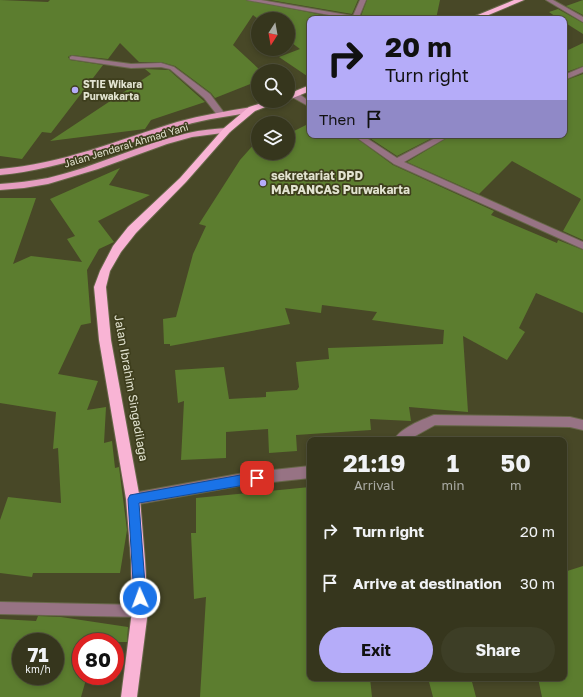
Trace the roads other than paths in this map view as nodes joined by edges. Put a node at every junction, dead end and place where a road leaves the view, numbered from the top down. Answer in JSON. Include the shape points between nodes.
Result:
{"nodes":[{"id":1,"x":250,"y":0,"type":"edge"},
{"id":2,"x":363,"y":0,"type":"edge"},
{"id":3,"x":520,"y":0,"type":"edge"},
{"id":4,"x":549,"y":0,"type":"edge"},
{"id":5,"x":346,"y":16,"type":"edge"},
{"id":6,"x":359,"y":16,"type":"edge"},
{"id":7,"x":480,"y":16,"type":"edge"},
{"id":8,"x":583,"y":20,"type":"edge"},
{"id":9,"x":72,"y":58,"type":"dead end"},
{"id":10,"x":583,"y":69,"type":"edge"},
{"id":11,"x":567,"y":77,"type":"edge"},
{"id":12,"x":307,"y":89,"type":"edge"},
{"id":13,"x":295,"y":94,"type":"edge"},
{"id":14,"x":295,"y":98,"type":"edge"},
{"id":15,"x":307,"y":104,"type":"edge"},
{"id":16,"x":255,"y":108,"type":"edge"},
{"id":17,"x":252,"y":109,"type":"junction"},
{"id":18,"x":221,"y":114,"type":"junction"},
{"id":19,"x":226,"y":130,"type":"junction"},
{"id":20,"x":361,"y":138,"type":"edge"},
{"id":21,"x":441,"y":138,"type":"edge"},
{"id":22,"x":397,"y":162,"type":"junction"},
{"id":23,"x":60,"y":163,"type":"junction"},
{"id":24,"x":0,"y":172,"type":"edge"},
{"id":25,"x":66,"y":176,"type":"junction"},
{"id":26,"x":0,"y":187,"type":"edge"},
{"id":27,"x":583,"y":246,"type":"edge"},
{"id":28,"x":583,"y":425,"type":"edge"},
{"id":29,"x":404,"y":437,"type":"edge"},
{"id":30,"x":307,"y":472,"type":"edge"},
{"id":31,"x":134,"y":499,"type":"junction"},
{"id":32,"x":0,"y":608,"type":"edge"},
{"id":33,"x":140,"y":611,"type":"junction"},
{"id":34,"x":129,"y":697,"type":"edge"}],
"edges":[{"from":1,"to":5,"type":"street"},
{"from":2,"to":6,"type":"street"},
{"from":3,"to":7,"type":"highway"},
{"from":4,"to":8,"type":"street"},
{"from":9,"to":18,"type":"street","via":[[131,66],[161,65],[172,68],[206,96]]},
{"from":10,"to":11,"type":"street"},
{"from":12,"to":13,"type":"highway"},
{"from":14,"to":15,"type":"street"},
{"from":16,"to":17,"type":"highway","name":"Jalan Jenderal Ahmad Yani"},
{"from":17,"to":18,"type":"main road","name":"Jalan Jenderal Ahmad Yani"},
{"from":17,"to":19,"type":"highway","name":"Jalan Jenderal Ahmad Yani"},
{"from":18,"to":23,"type":"main road","name":"Jalan Jenderal Ahmad Yani","via":[[181,124]]},
{"from":19,"to":25,"type":"main road","name":"Jalan Jenderal Ahmad Yani","via":[[187,136]]},
{"from":19,"to":31,"type":"highway","name":"Jalan Ibrahim Singadilaga","via":[[183,180],[132,230],[105,270],[100,287],[105,340]]},
{"from":20,"to":22,"type":"street"},
{"from":21,"to":22,"type":"street"},
{"from":22,"to":27,"type":"street"},
{"from":23,"to":24,"type":"main road","name":"Jalan Jenderal Ahmad Yani"},
{"from":23,"to":25,"type":"main road"},
{"from":25,"to":26,"type":"main road","name":"Jalan Jenderal Ahmad Yani","via":[[16,187]]},
{"from":28,"to":29,"type":"street","via":[[534,421],[434,420]]},
{"from":30,"to":31,"type":"street","via":[[244,479]]},
{"from":31,"to":33,"type":"highway","name":"Jalan Ibrahim Singadilaga"},
{"from":32,"to":33,"type":"street"},
{"from":33,"to":34,"type":"highway","name":"Jalan Ibrahim Singadilaga"}]}
